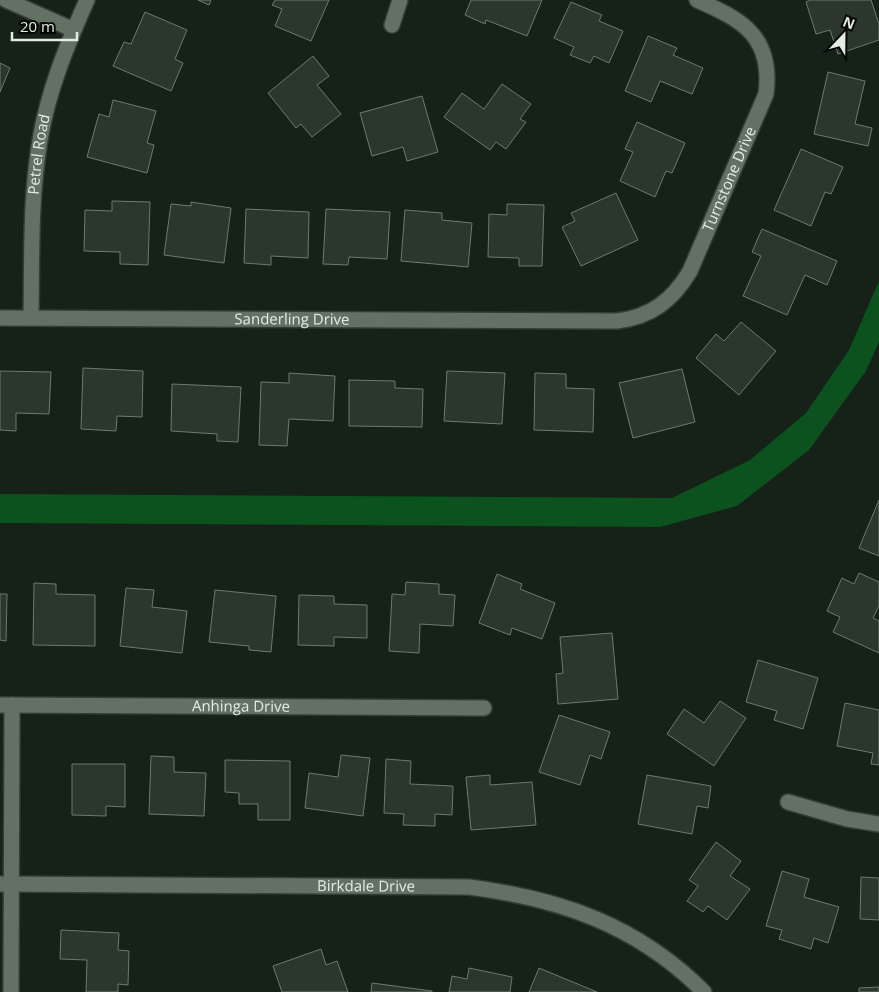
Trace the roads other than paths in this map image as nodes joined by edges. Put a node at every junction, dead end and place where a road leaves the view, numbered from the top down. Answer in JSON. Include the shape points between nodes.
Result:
{"nodes":[{"id":1,"x":6,"y":0,"type":"edge"},
{"id":2,"x":87,"y":0,"type":"edge"},
{"id":3,"x":400,"y":0,"type":"edge"},
{"id":4,"x":697,"y":0,"type":"edge"},
{"id":5,"x":392,"y":25,"type":"dead end"},
{"id":6,"x":74,"y":30,"type":"junction"},
{"id":7,"x":0,"y":318,"type":"edge"},
{"id":8,"x":31,"y":318,"type":"junction"},
{"id":9,"x":586,"y":321,"type":"joint"},
{"id":10,"x":6,"y":705,"type":"edge"},
{"id":11,"x":484,"y":708,"type":"dead end"},
{"id":12,"x":788,"y":802,"type":"dead end"},
{"id":13,"x":879,"y":824,"type":"edge"},
{"id":14,"x":5,"y":884,"type":"edge"},
{"id":15,"x":11,"y":992,"type":"edge"},
{"id":16,"x":704,"y":992,"type":"edge"}],
"edges":[{"from":1,"to":6,"type":"street"},
{"from":2,"to":6,"type":"street","name":"Petrel Road"},
{"from":3,"to":5,"type":"street"},
{"from":4,"to":9,"type":"street","name":"Turnstone Drive","via":[[733,17],[752,32],[767,61],[766,94],[682,284],[647,314],[617,321]]},
{"from":6,"to":8,"type":"street","name":"Petrel Road","via":[[54,83],[40,139],[33,195]]},
{"from":7,"to":8,"type":"street","name":"Sanderling Drive"},
{"from":8,"to":9,"type":"street","name":"Sanderling Drive"},
{"from":10,"to":11,"type":"street","name":"Anhinga Drive"},
{"from":10,"to":14,"type":"street"},
{"from":12,"to":13,"type":"street","via":[[846,819]]},
{"from":14,"to":15,"type":"street"},
{"from":14,"to":16,"type":"street","name":"Birkdale Drive","via":[[469,887],[518,893],[610,925],[678,968]]}]}
